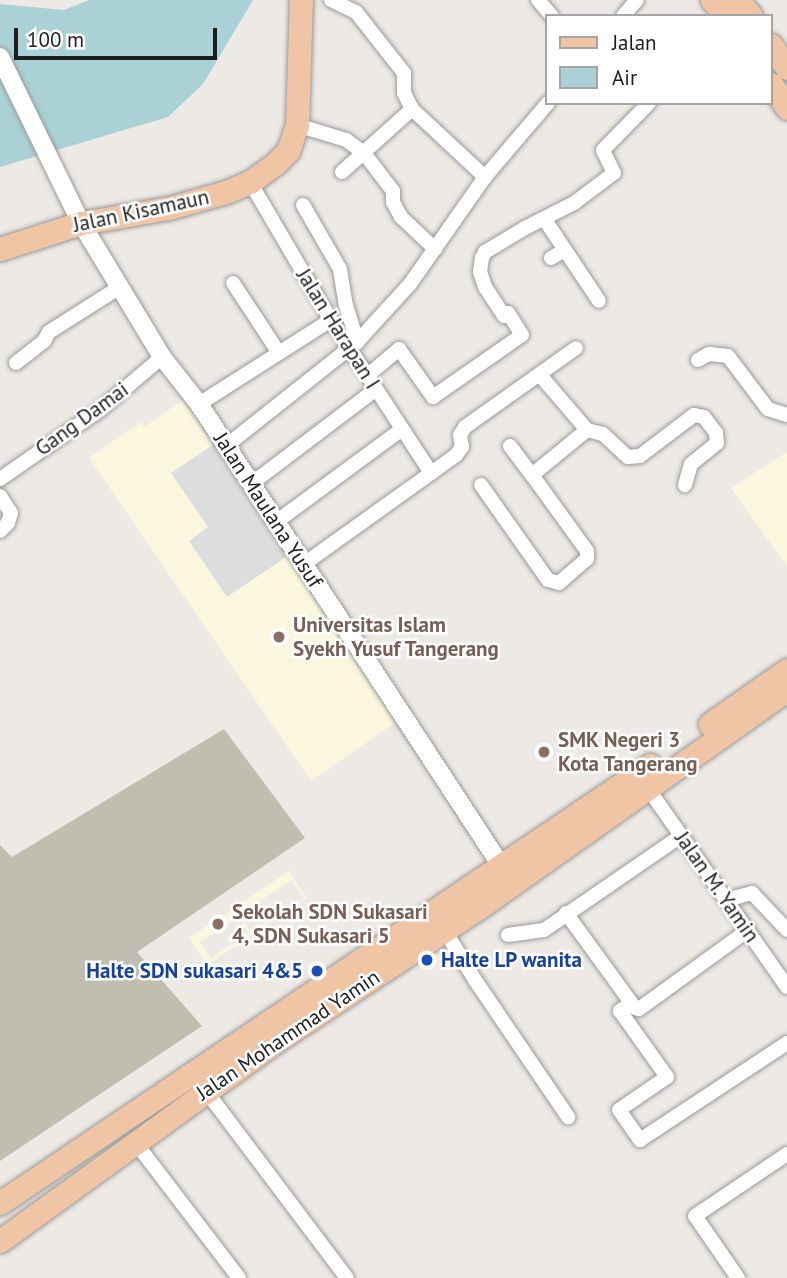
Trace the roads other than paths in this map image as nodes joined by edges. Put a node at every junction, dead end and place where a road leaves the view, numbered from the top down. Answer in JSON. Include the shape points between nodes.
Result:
{"nodes":[{"id":1,"x":301,"y":0,"type":"edge"},
{"id":2,"x":331,"y":0,"type":"edge"},
{"id":3,"x":538,"y":0,"type":"edge"},
{"id":4,"x":637,"y":0,"type":"edge"},
{"id":5,"x":712,"y":0,"type":"edge"},
{"id":6,"x":738,"y":0,"type":"edge"},
{"id":7,"x":550,"y":14,"type":"edge"},
{"id":8,"x":625,"y":14,"type":"edge"},
{"id":9,"x":725,"y":14,"type":"edge"},
{"id":10,"x":749,"y":14,"type":"edge"},
{"id":11,"x":773,"y":48,"type":"edge"},
{"id":12,"x":0,"y":57,"type":"edge"},
{"id":13,"x":787,"y":68,"type":"edge"},
{"id":14,"x":773,"y":87,"type":"edge"},
{"id":15,"x":546,"y":105,"type":"edge"},
{"id":16,"x":647,"y":105,"type":"edge"},
{"id":17,"x":787,"y":108,"type":"edge"},
{"id":18,"x":412,"y":109,"type":"junction"},
{"id":19,"x":297,"y":125,"type":"junction"},
{"id":20,"x":364,"y":153,"type":"junction"},
{"id":21,"x":342,"y":172,"type":"dead end"},
{"id":22,"x":485,"y":177,"type":"junction"},
{"id":23,"x":250,"y":182,"type":"junction"},
{"id":24,"x":303,"y":205,"type":"dead end"},
{"id":25,"x":545,"y":220,"type":"junction"},
{"id":26,"x":81,"y":223,"type":"junction"},
{"id":27,"x":435,"y":249,"type":"junction"},
{"id":28,"x":0,"y":250,"type":"edge"},
{"id":29,"x":565,"y":250,"type":"junction"},
{"id":30,"x":551,"y":258,"type":"dead end"},
{"id":31,"x":233,"y":283,"type":"dead end"},
{"id":32,"x":121,"y":288,"type":"junction"},
{"id":33,"x":599,"y":301,"type":"dead end"},
{"id":34,"x":331,"y":320,"type":"junction"},
{"id":35,"x":353,"y":345,"type":"junction"},
{"id":36,"x":576,"y":348,"type":"dead end"},
{"id":37,"x":279,"y":353,"type":"junction"},
{"id":38,"x":162,"y":357,"type":"junction"},
{"id":39,"x":698,"y":360,"type":"dead end"},
{"id":40,"x":16,"y":363,"type":"dead end"},
{"id":41,"x":540,"y":375,"type":"junction"},
{"id":42,"x":367,"y":376,"type":"junction"},
{"id":43,"x":376,"y":389,"type":"junction"},
{"id":44,"x":198,"y":404,"type":"junction"},
{"id":45,"x":787,"y":415,"type":"edge"},
{"id":46,"x":402,"y":429,"type":"junction"},
{"id":47,"x":587,"y":430,"type":"junction"},
{"id":48,"x":226,"y":446,"type":"junction"},
{"id":49,"x":510,"y":446,"type":"dead end"},
{"id":50,"x":431,"y":473,"type":"junction"},
{"id":51,"x":532,"y":475,"type":"junction"},
{"id":52,"x":0,"y":479,"type":"edge"},
{"id":53,"x":251,"y":484,"type":"junction"},
{"id":54,"x":481,"y":485,"type":"dead end"},
{"id":55,"x":685,"y":485,"type":"dead end"},
{"id":56,"x":0,"y":496,"type":"edge"},
{"id":57,"x":276,"y":522,"type":"junction"},
{"id":58,"x":0,"y":531,"type":"edge"},
{"id":59,"x":304,"y":564,"type":"junction"},
{"id":60,"x":787,"y":670,"type":"edge"},
{"id":61,"x":787,"y":690,"type":"edge"},
{"id":62,"x":647,"y":787,"type":"junction"},
{"id":63,"x":681,"y":836,"type":"junction"},
{"id":64,"x":502,"y":867,"type":"junction"},
{"id":65,"x":726,"y":900,"type":"junction"},
{"id":66,"x":566,"y":913,"type":"junction"},
{"id":67,"x":445,"y":930,"type":"junction"},
{"id":68,"x":748,"y":930,"type":"junction"},
{"id":69,"x":787,"y":930,"type":"edge"},
{"id":70,"x":508,"y":935,"type":"dead end"},
{"id":71,"x":787,"y":987,"type":"edge"},
{"id":72,"x":631,"y":1003,"type":"junction"},
{"id":73,"x":787,"y":1042,"type":"edge"},
{"id":74,"x":206,"y":1091,"type":"junction"},
{"id":75,"x":568,"y":1117,"type":"dead end"},
{"id":76,"x":135,"y":1142,"type":"junction"},
{"id":77,"x":787,"y":1154,"type":"edge"},
{"id":78,"x":0,"y":1205,"type":"edge"},
{"id":79,"x":29,"y":1220,"type":"junction"},
{"id":80,"x":0,"y":1241,"type":"edge"},
{"id":81,"x":239,"y":1278,"type":"edge"},
{"id":82,"x":346,"y":1278,"type":"edge"},
{"id":83,"x":738,"y":1278,"type":"edge"}],
"edges":[{"from":1,"to":19,"type":"main road","name":"Jalan Kisamaun"},
{"from":2,"to":18,"type":"street","via":[[356,12],[404,73],[404,93]]},
{"from":3,"to":7,"type":"street"},
{"from":4,"to":8,"type":"street"},
{"from":5,"to":9,"type":"main road"},
{"from":6,"to":10,"type":"main road"},
{"from":11,"to":13,"type":"main road"},
{"from":12,"to":26,"type":"street","name":"Jalan Maulana Yusuf"},
{"from":14,"to":17,"type":"main road"},
{"from":15,"to":22,"type":"street"},
{"from":16,"to":25,"type":"street","via":[[603,150],[614,173]]},
{"from":18,"to":20,"type":"street"},
{"from":18,"to":22,"type":"street"},
{"from":19,"to":20,"type":"street","via":[[344,138]]},
{"from":19,"to":23,"type":"main road","name":"Jalan Kisamaun","via":[[288,151]]},
{"from":20,"to":21,"type":"street"},
{"from":20,"to":27,"type":"street","via":[[393,191],[401,217]]},
{"from":22,"to":27,"type":"street"},
{"from":23,"to":26,"type":"main road","name":"Jalan Kisamaun","via":[[195,202]]},
{"from":23,"to":34,"type":"street","name":"Jalan Harapan I"},
{"from":24,"to":35,"type":"street","via":[[343,276]]},
{"from":25,"to":29,"type":"street"},
{"from":25,"to":42,"type":"street","via":[[485,252],[481,262],[485,286],[522,335],[433,397],[399,349]]},
{"from":26,"to":28,"type":"main road","name":"Jalan Kisamaun"},
{"from":26,"to":32,"type":"street","name":"Jalan Maulana Yusuf"},
{"from":27,"to":35,"type":"street","via":[[410,284]]},
{"from":29,"to":30,"type":"street"},
{"from":29,"to":33,"type":"street"},
{"from":31,"to":37,"type":"street"},
{"from":32,"to":38,"type":"street","name":"Jalan Maulana Yusuf"},
{"from":32,"to":40,"type":"street","via":[[49,332]]},
{"from":34,"to":35,"type":"street","name":"Jalan Harapan I"},
{"from":34,"to":37,"type":"street"},
{"from":35,"to":42,"type":"street","name":"Jalan Harapan I"},
{"from":35,"to":48,"type":"street"},
{"from":36,"to":41,"type":"street"},
{"from":37,"to":44,"type":"street"},
{"from":38,"to":44,"type":"street","name":"Jalan Maulana Yusuf"},
{"from":38,"to":52,"type":"street","name":"Gang Damai","via":[[101,409]]},
{"from":39,"to":45,"type":"street","via":[[709,354],[728,356],[768,409]]},
{"from":41,"to":47,"type":"street"},
{"from":41,"to":50,"type":"street","via":[[465,427],[460,451]]},
{"from":42,"to":43,"type":"street","name":"Jalan Harapan I"},
{"from":43,"to":46,"type":"street","name":"Jalan Harapan I"},
{"from":43,"to":53,"type":"street"},
{"from":44,"to":48,"type":"street","name":"Jalan Maulana Yusuf"},
{"from":46,"to":50,"type":"street","name":"Jalan Harapan I"},
{"from":46,"to":57,"type":"street"},
{"from":47,"to":51,"type":"street"},
{"from":47,"to":55,"type":"street","via":[[601,432],[634,458],[700,415],[716,433],[718,443],[691,464]]},
{"from":48,"to":53,"type":"street","name":"Jalan Maulana Yusuf"},
{"from":49,"to":51,"type":"street"},
{"from":50,"to":59,"type":"street"},
{"from":51,"to":54,"type":"street","via":[[587,551],[587,559],[555,583],[548,580]]},
{"from":53,"to":57,"type":"street","name":"Jalan Maulana Yusuf"},
{"from":56,"to":58,"type":"street","via":[[11,513]]},
{"from":57,"to":59,"type":"street","name":"Jalan Maulana Yusuf"},
{"from":59,"to":64,"type":"street","name":"Jalan Maulana Yusuf"},
{"from":60,"to":64,"type":"main road","name":"Jalan Mohammad Yamin"},
{"from":61,"to":62,"type":"main road","name":"Jalan Mohammad Yamin"},
{"from":62,"to":63,"type":"street","name":"Jalan M. Yamin"},
{"from":62,"to":67,"type":"main road","name":"Jalan Mohammad Yamin"},
{"from":63,"to":65,"type":"street","name":"Jalan M. Yamin"},
{"from":63,"to":66,"type":"street"},
{"from":64,"to":78,"type":"main road","name":"Jalan Mohammad Yamin"},
{"from":65,"to":68,"type":"street","name":"Jalan M. Yamin"},
{"from":65,"to":69,"type":"street","via":[[752,892]]},
{"from":66,"to":70,"type":"street","via":[[539,933]]},
{"from":66,"to":72,"type":"street"},
{"from":67,"to":74,"type":"main road","name":"Jalan Mohammad Yamin"},
{"from":67,"to":75,"type":"street"},
{"from":68,"to":71,"type":"street","name":"Jalan M. Yamin"},
{"from":68,"to":72,"type":"street","via":[[643,1007]]},
{"from":72,"to":73,"type":"street","via":[[620,1011],[667,1077],[620,1110],[640,1140]]},
{"from":74,"to":76,"type":"main road","name":"Jalan Mohammad Yamin"},
{"from":74,"to":82,"type":"street"},
{"from":76,"to":79,"type":"main road","name":"Jalan Mohammad Yamin"},
{"from":76,"to":81,"type":"street"},
{"from":77,"to":83,"type":"street","via":[[695,1216]]},
{"from":78,"to":79,"type":"main road"},
{"from":79,"to":80,"type":"main road","name":"Jalan Mohammad Yamin"}]}
